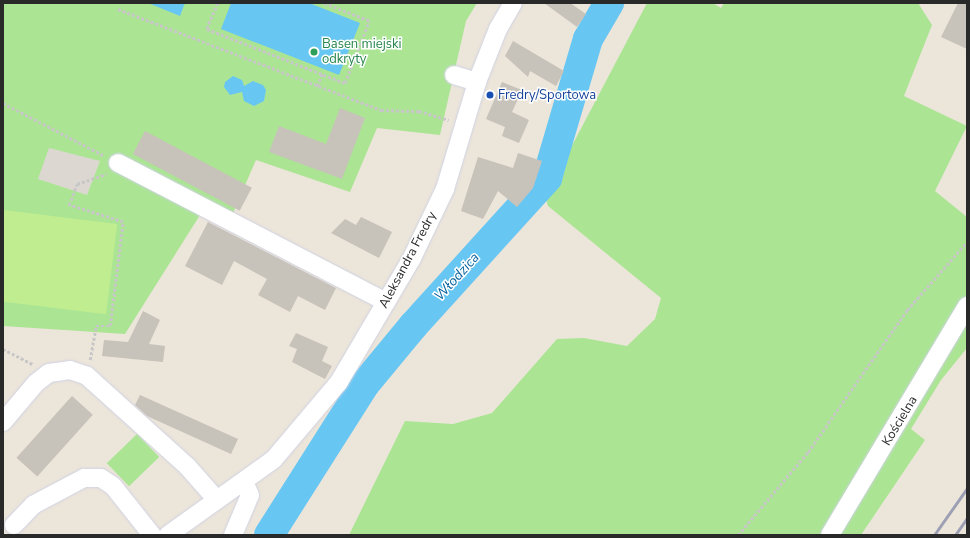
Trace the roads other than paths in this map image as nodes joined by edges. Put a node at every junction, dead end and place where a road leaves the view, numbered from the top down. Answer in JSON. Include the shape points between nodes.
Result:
{"nodes":[{"id":1,"x":513,"y":3,"type":"edge"},
{"id":2,"x":454,"y":75,"type":"dead end"},
{"id":3,"x":477,"y":82,"type":"junction"},
{"id":4,"x":121,"y":165,"type":"road end"},
{"id":5,"x":386,"y":302,"type":"junction"},
{"id":6,"x":967,"y":306,"type":"edge"},
{"id":7,"x":3,"y":422,"type":"edge"},
{"id":8,"x":244,"y":482,"type":"junction"},
{"id":9,"x":217,"y":500,"type":"junction"},
{"id":10,"x":14,"y":525,"type":"dead end"},
{"id":11,"x":152,"y":535,"type":"edge"},
{"id":12,"x":168,"y":535,"type":"edge"},
{"id":13,"x":233,"y":535,"type":"edge"},
{"id":14,"x":830,"y":535,"type":"edge"}],
"edges":[{"from":1,"to":3,"type":"street","name":"Aleksandra Fredry","via":[[498,29]]},
{"from":2,"to":3,"type":"street"},
{"from":3,"to":5,"type":"street","name":"Aleksandra Fredry","via":[[445,189],[411,260]]},
{"from":4,"to":5,"type":"street"},
{"from":5,"to":8,"type":"street","name":"Aleksandra Fredry","via":[[339,382],[274,459]]},
{"from":6,"to":14,"type":"street","name":"Kościelna"},
{"from":7,"to":9,"type":"street","via":[[36,383],[49,373],[70,370],[87,376],[187,466]]},
{"from":8,"to":9,"type":"street","name":"Aleksandra Fredry"},
{"from":8,"to":13,"type":"street","via":[[250,495]]},
{"from":9,"to":12,"type":"street","name":"Aleksandra Fredry"},
{"from":10,"to":11,"type":"street","via":[[33,505],[84,478],[101,478],[114,486]]}]}
